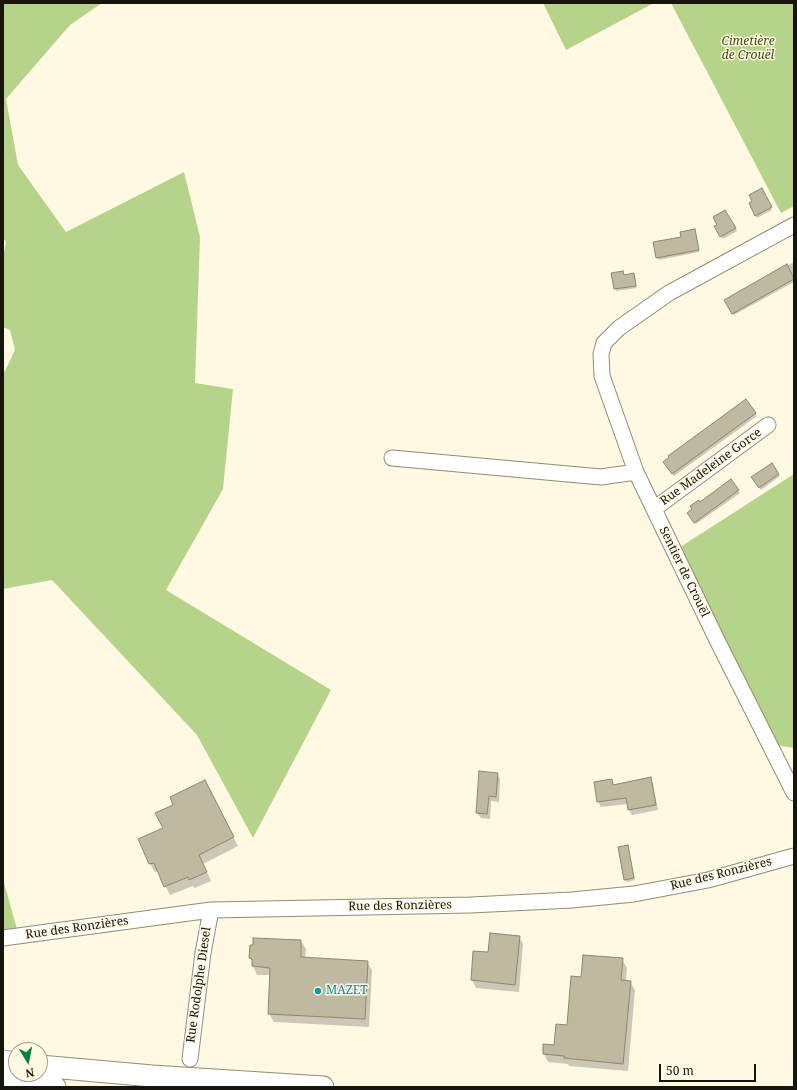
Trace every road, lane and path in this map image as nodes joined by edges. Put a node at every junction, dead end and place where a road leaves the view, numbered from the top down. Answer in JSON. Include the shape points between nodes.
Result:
{"nodes":[{"id":1,"x":794,"y":225,"type":"edge"},
{"id":2,"x":768,"y":425,"type":"dead end"},
{"id":3,"x":392,"y":458,"type":"dead end"},
{"id":4,"x":636,"y":472,"type":"junction"},
{"id":5,"x":654,"y":509,"type":"junction"},
{"id":6,"x":794,"y":793,"type":"edge"},
{"id":7,"x":794,"y":856,"type":"edge"},
{"id":8,"x":211,"y":910,"type":"junction"},
{"id":9,"x":3,"y":938,"type":"edge"},
{"id":10,"x":190,"y":1059,"type":"dead end"},
{"id":11,"x":48,"y":1067,"type":"edge"},
{"id":12,"x":3,"y":1081,"type":"edge"},
{"id":13,"x":55,"y":1087,"type":"edge"},
{"id":14,"x":323,"y":1087,"type":"edge"}],
"edges":[{"from":1,"to":4,"type":"street","name":"Sentier de Crouël","via":[[669,293],[619,328],[604,343],[601,354],[602,376]]},
{"from":2,"to":5,"type":"street","name":"Rue Madeleine Gorce"},
{"from":3,"to":4,"type":"street","via":[[601,477]]},
{"from":4,"to":5,"type":"street","name":"Sentier de Crouël"},
{"from":5,"to":6,"type":"street","name":"Sentier de Crouël"},
{"from":7,"to":8,"type":"street","name":"Rue des Ronzières","via":[[708,880],[634,894],[572,900],[471,905]]},
{"from":8,"to":9,"type":"street","name":"Rue des Ronzières"},
{"from":8,"to":10,"type":"street","name":"Rue Rodolphe Diesel"},
{"from":11,"to":14,"type":"highway"},
{"from":12,"to":13,"type":"highway"}]}
